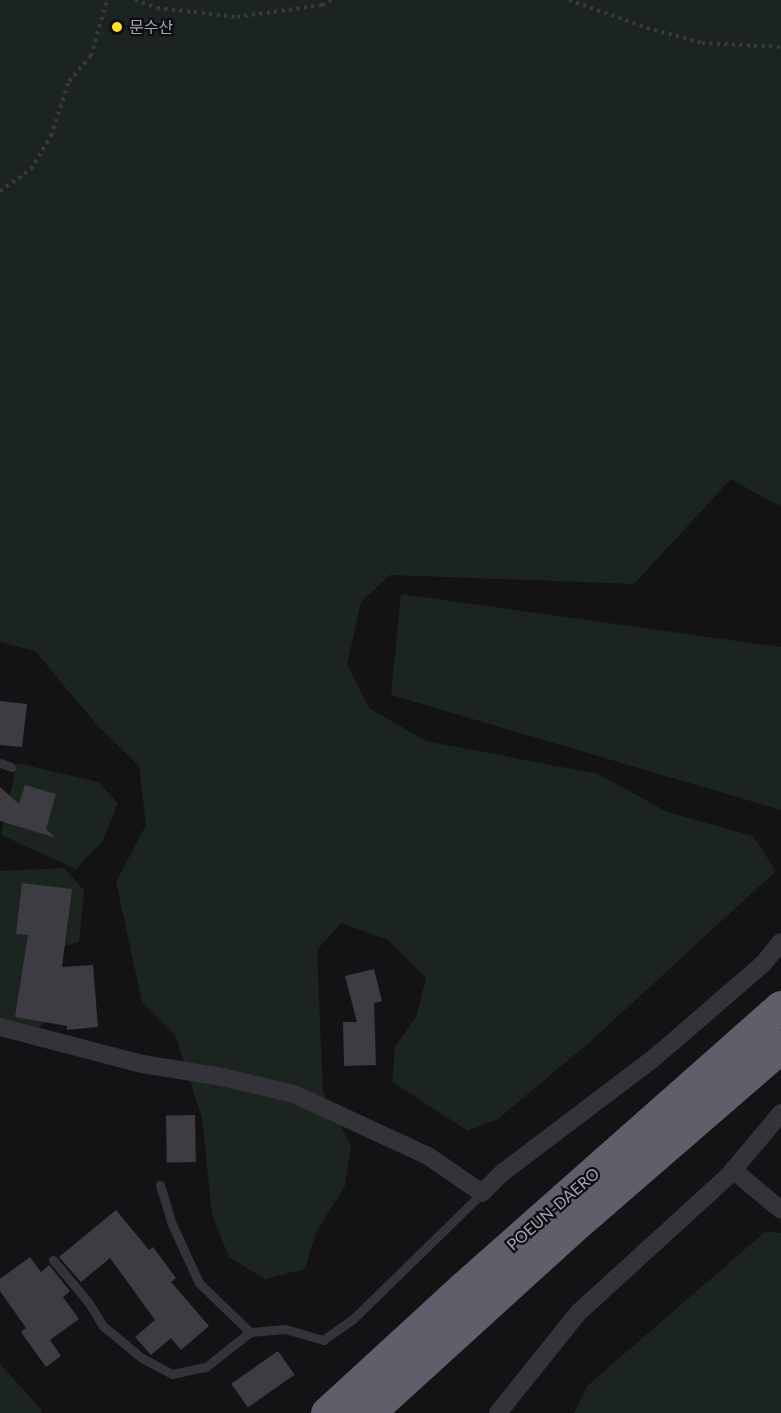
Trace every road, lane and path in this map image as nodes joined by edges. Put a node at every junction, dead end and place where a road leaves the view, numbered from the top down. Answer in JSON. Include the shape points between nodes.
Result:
{"nodes":[{"id":1,"x":107,"y":0,"type":"edge"},
{"id":2,"x":135,"y":0,"type":"edge"},
{"id":3,"x":333,"y":0,"type":"edge"},
{"id":4,"x":569,"y":0,"type":"edge"},
{"id":5,"x":781,"y":47,"type":"edge"},
{"id":6,"x":0,"y":191,"type":"edge"},
{"id":7,"x":0,"y":763,"type":"edge"},
{"id":8,"x":11,"y":767,"type":"dead end"},
{"id":9,"x":781,"y":942,"type":"edge"},
{"id":10,"x":781,"y":1007,"type":"edge"},
{"id":11,"x":0,"y":1027,"type":"edge"},
{"id":12,"x":781,"y":1046,"type":"edge"},
{"id":13,"x":781,"y":1113,"type":"edge"},
{"id":14,"x":733,"y":1170,"type":"junction"},
{"id":15,"x":160,"y":1185,"type":"dead end"},
{"id":16,"x":482,"y":1193,"type":"junction"},
{"id":17,"x":781,"y":1210,"type":"edge"},
{"id":18,"x":570,"y":1229,"type":"junction"},
{"id":19,"x":53,"y":1260,"type":"dead end"},
{"id":20,"x":250,"y":1332,"type":"junction"},
{"id":21,"x":327,"y":1413,"type":"edge"},
{"id":22,"x":368,"y":1413,"type":"edge"},
{"id":23,"x":398,"y":1413,"type":"edge"},
{"id":24,"x":498,"y":1413,"type":"edge"}],
"edges":[{"from":1,"to":6,"type":"path","via":[[91,56],[69,81],[51,136],[31,169]]},
{"from":2,"to":3,"type":"path","via":[[157,8],[237,17],[322,5]]},
{"from":4,"to":5,"type":"path","via":[[702,43]]},
{"from":7,"to":8,"type":"lane"},
{"from":9,"to":16,"type":"street","via":[[763,964],[654,1058],[502,1173]]},
{"from":10,"to":21,"type":"highway","name":"POEUN-DAERO"},
{"from":11,"to":16,"type":"street","via":[[142,1064],[294,1094],[428,1156]]},
{"from":12,"to":18,"type":"highway","name":"POEUN-DAERO"},
{"from":13,"to":14,"type":"street"},
{"from":14,"to":17,"type":"street"},
{"from":14,"to":24,"type":"street","via":[[578,1312]]},
{"from":15,"to":20,"type":"lane","via":[[171,1222],[199,1283]]},
{"from":16,"to":20,"type":"lane","via":[[353,1319],[323,1340],[285,1329]]},
{"from":18,"to":22,"type":"highway","name":"POEUN-DAERO"},
{"from":18,"to":23,"type":"highway"},
{"from":19,"to":20,"type":"lane","via":[[103,1326],[142,1358],[172,1374],[206,1367]]}]}
